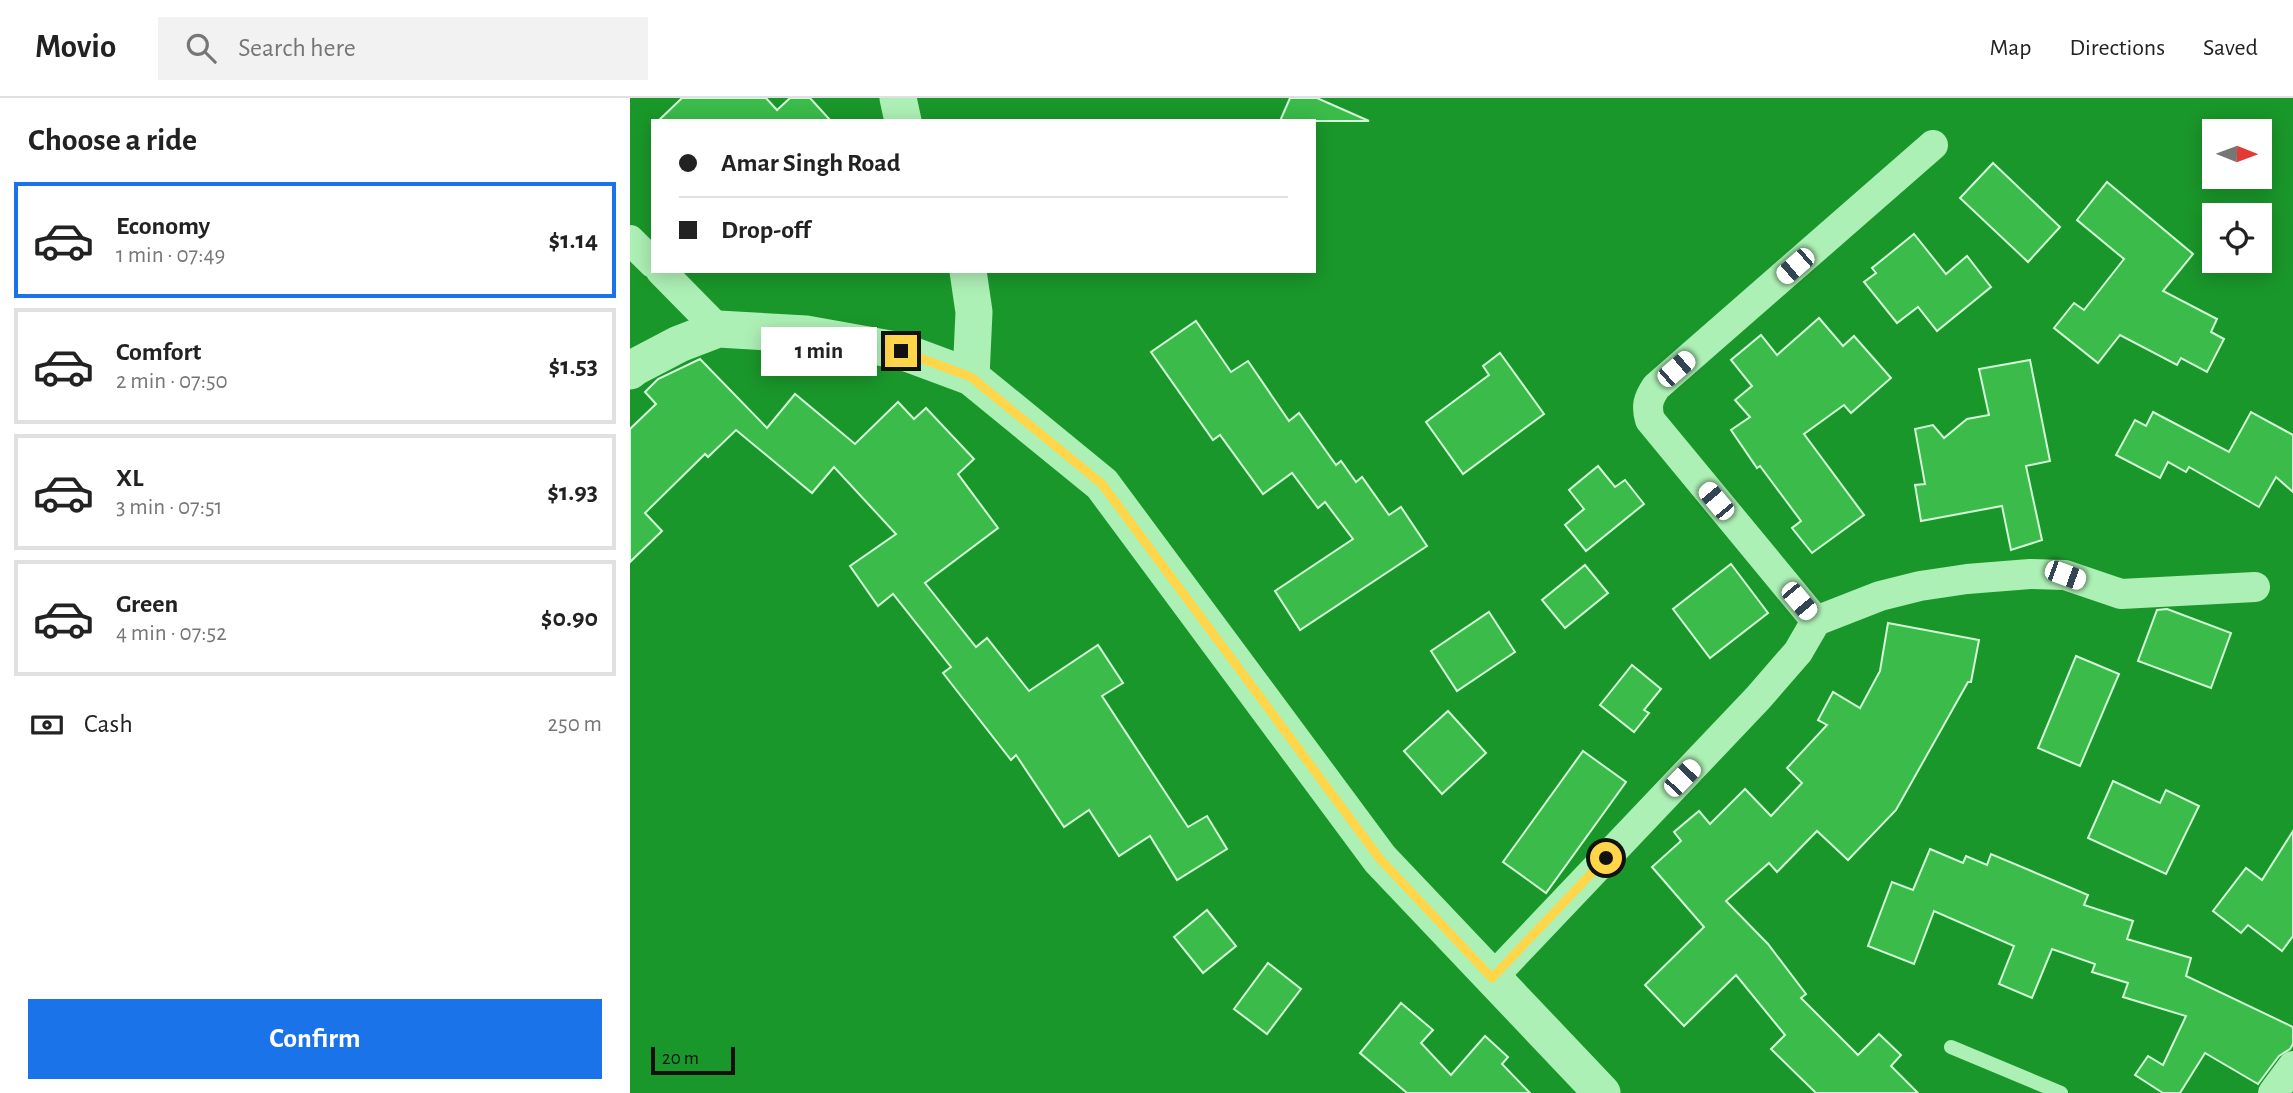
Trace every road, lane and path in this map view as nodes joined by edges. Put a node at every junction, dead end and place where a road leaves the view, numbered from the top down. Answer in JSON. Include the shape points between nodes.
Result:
{"nodes":[{"id":1,"x":898,"y":98,"type":"edge"},
{"id":2,"x":903,"y":119,"type":"edge"},
{"id":3,"x":1933,"y":145,"type":"dead end"},
{"id":4,"x":630,"y":240,"type":"edge"},
{"id":5,"x":651,"y":261,"type":"edge"},
{"id":6,"x":663,"y":273,"type":"edge"},
{"id":7,"x":968,"y":273,"type":"edge"},
{"id":8,"x":718,"y":329,"type":"junction"},
{"id":9,"x":630,"y":371,"type":"edge"},
{"id":10,"x":971,"y":377,"type":"junction"},
{"id":11,"x":2255,"y":587,"type":"dead end"},
{"id":12,"x":1816,"y":621,"type":"junction"},
{"id":13,"x":1492,"y":978,"type":"junction"},
{"id":14,"x":1951,"y":1047,"type":"dead end"},
{"id":15,"x":2293,"y":1066,"type":"edge"},
{"id":16,"x":1602,"y":1093,"type":"edge"},
{"id":17,"x":2061,"y":1093,"type":"edge"},
{"id":18,"x":2273,"y":1093,"type":"edge"}],
"edges":[{"from":1,"to":2,"type":"street"},
{"from":3,"to":12,"type":"street","via":[[1657,387],[1647,407],[1650,421]]},
{"from":4,"to":5,"type":"street"},
{"from":6,"to":8,"type":"street"},
{"from":7,"to":10,"type":"street","via":[[974,312]]},
{"from":8,"to":9,"type":"street"},
{"from":8,"to":10,"type":"street","via":[[806,334],[901,351]]},
{"from":10,"to":13,"type":"street","via":[[1102,484],[1380,859]]},
{"from":11,"to":12,"type":"street","via":[[2121,594],[2065,575],[2030,574],[1920,586]]},
{"from":12,"to":13,"type":"street","via":[[1798,652],[1758,698]]},
{"from":13,"to":16,"type":"street"},
{"from":14,"to":17,"type":"lane"},
{"from":15,"to":18,"type":"street"}]}
